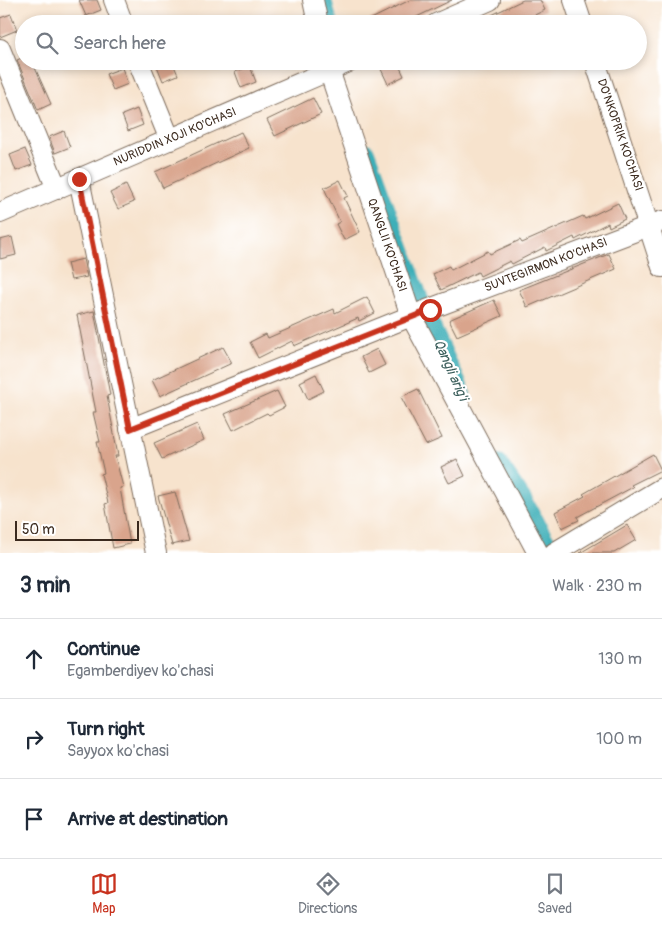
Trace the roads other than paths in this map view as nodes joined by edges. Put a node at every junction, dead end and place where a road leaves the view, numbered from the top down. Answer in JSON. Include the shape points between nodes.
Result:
{"nodes":[{"id":1,"x":114,"y":0,"type":"edge"},
{"id":2,"x":313,"y":0,"type":"edge"},
{"id":3,"x":490,"y":0,"type":"edge"},
{"id":4,"x":574,"y":0,"type":"edge"},
{"id":5,"x":120,"y":15,"type":"edge"},
{"id":6,"x":316,"y":15,"type":"edge"},
{"id":7,"x":456,"y":15,"type":"edge"},
{"id":8,"x":579,"y":15,"type":"edge"},
{"id":9,"x":0,"y":49,"type":"edge"},
{"id":10,"x":142,"y":70,"type":"edge"},
{"id":11,"x":326,"y":70,"type":"edge"},
{"id":12,"x":339,"y":70,"type":"edge"},
{"id":13,"x":598,"y":70,"type":"edge"},
{"id":14,"x":170,"y":140,"type":"junction"},
{"id":15,"x":79,"y":179,"type":"junction"},
{"id":16,"x":57,"y":189,"type":"junction"},
{"id":17,"x":0,"y":213,"type":"edge"},
{"id":18,"x":656,"y":223,"type":"edge"},
{"id":19,"x":662,"y":267,"type":"edge"},
{"id":20,"x":420,"y":313,"type":"junction"},
{"id":21,"x":130,"y":429,"type":"junction"},
{"id":22,"x":662,"y":488,"type":"edge"},
{"id":23,"x":550,"y":552,"type":"edge"},
{"id":24,"x":156,"y":553,"type":"edge"}],
"edges":[{"from":1,"to":5,"type":"street"},
{"from":2,"to":6,"type":"street"},
{"from":3,"to":7,"type":"street"},
{"from":4,"to":8,"type":"street"},
{"from":9,"to":16,"type":"street"},
{"from":10,"to":14,"type":"street"},
{"from":11,"to":14,"type":"street","name":"NURIDDIN XOJI KO'CHASI"},
{"from":12,"to":20,"type":"street","name":"QANGLII KO'CHASI"},
{"from":13,"to":18,"type":"street","name":"DO'NKOPRIK KO'CHASI"},
{"from":14,"to":15,"type":"street","name":"NURIDDIN XOJI KO'CHASI"},
{"from":15,"to":16,"type":"street","name":"NURIDDIN XOJI KO'CHASI"},
{"from":15,"to":21,"type":"street"},
{"from":16,"to":17,"type":"street","name":"NURIDDIN XOJI KO'CHASI"},
{"from":18,"to":19,"type":"street","name":"DO'NKOPRIK KO'CHASI"},
{"from":18,"to":20,"type":"street","name":"SUVTEGIRMON KO'CHASI"},
{"from":20,"to":21,"type":"street","name":"SUVTEGIRMON KO'CHASI"},
{"from":20,"to":23,"type":"street","name":"QANGLII KO'CHASI"},
{"from":21,"to":24,"type":"street"},
{"from":22,"to":23,"type":"street"}]}
